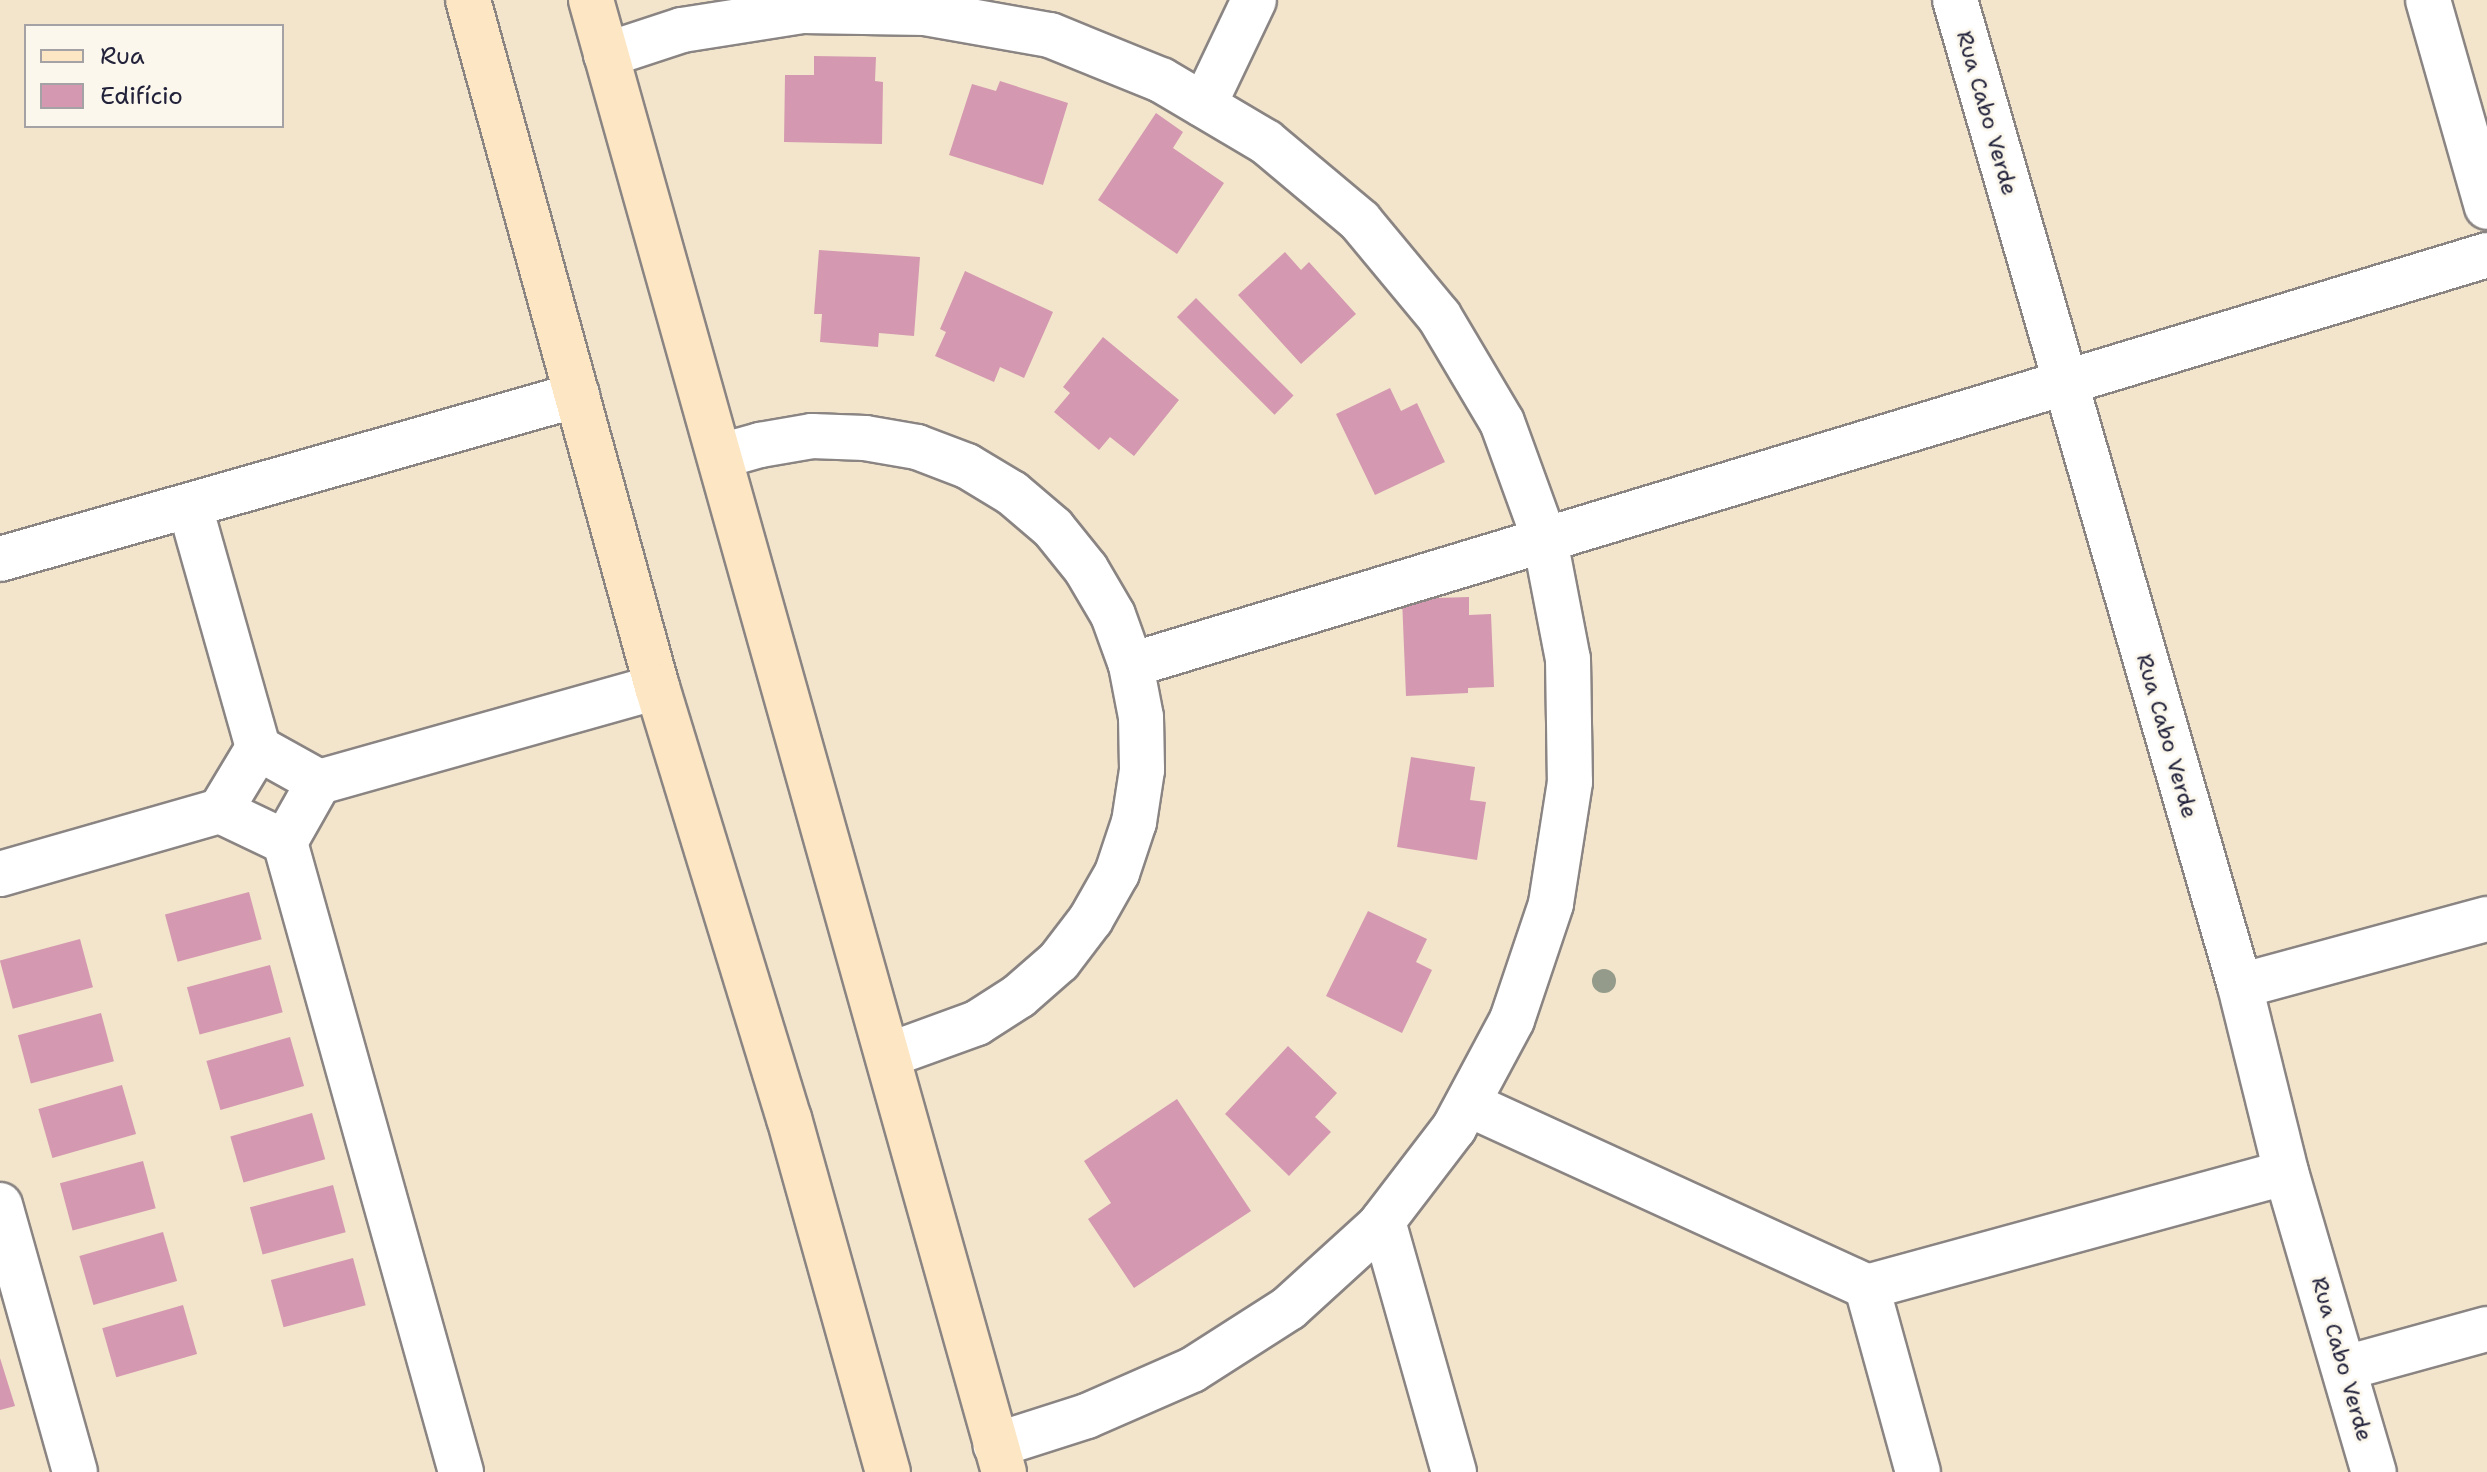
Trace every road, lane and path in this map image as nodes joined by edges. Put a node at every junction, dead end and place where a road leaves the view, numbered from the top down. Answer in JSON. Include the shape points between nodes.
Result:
{"nodes":[{"id":1,"x":468,"y":0,"type":"edge"},
{"id":2,"x":591,"y":0,"type":"edge"},
{"id":3,"x":1254,"y":0,"type":"edge"},
{"id":4,"x":1955,"y":0,"type":"edge"},
{"id":5,"x":2428,"y":0,"type":"edge"},
{"id":6,"x":1045,"y":18,"type":"edge"},
{"id":7,"x":606,"y":55,"type":"junction"},
{"id":8,"x":1204,"y":105,"type":"junction"},
{"id":9,"x":2487,"y":207,"type":"edge"},
{"id":10,"x":2487,"y":255,"type":"edge"},
{"id":11,"x":2064,"y":384,"type":"junction"},
{"id":12,"x":577,"y":395,"type":"junction"},
{"id":13,"x":721,"y":456,"type":"junction"},
{"id":14,"x":190,"y":507,"type":"junction"},
{"id":15,"x":1545,"y":540,"type":"junction"},
{"id":16,"x":0,"y":559,"type":"edge"},
{"id":17,"x":1131,"y":665,"type":"junction"},
{"id":18,"x":657,"y":687,"type":"junction"},
{"id":19,"x":258,"y":748,"type":"junction"},
{"id":20,"x":319,"y":782,"type":"junction"},
{"id":21,"x":220,"y":811,"type":"junction"},
{"id":22,"x":285,"y":842,"type":"junction"},
{"id":23,"x":0,"y":874,"type":"edge"},
{"id":24,"x":2487,"y":919,"type":"edge"},
{"id":25,"x":2240,"y":986,"type":"junction"},
{"id":26,"x":889,"y":1055,"type":"junction"},
{"id":27,"x":1468,"y":1104,"type":"junction"},
{"id":28,"x":2286,"y":1172,"type":"junction"},
{"id":29,"x":0,"y":1205,"type":"edge"},
{"id":30,"x":1383,"y":1221,"type":"junction"},
{"id":31,"x":1867,"y":1287,"type":"junction"},
{"id":32,"x":2487,"y":1329,"type":"edge"},
{"id":33,"x":2345,"y":1368,"type":"junction"},
{"id":34,"x":1000,"y":1458,"type":"edge"},
{"id":35,"x":75,"y":1472,"type":"edge"},
{"id":36,"x":461,"y":1472,"type":"edge"},
{"id":37,"x":888,"y":1472,"type":"edge"},
{"id":38,"x":1454,"y":1472,"type":"edge"},
{"id":39,"x":1918,"y":1472,"type":"edge"},
{"id":40,"x":2374,"y":1472,"type":"edge"}],
"edges":[{"from":1,"to":12,"type":"street"},
{"from":2,"to":7,"type":"street"},
{"from":3,"to":8,"type":"street"},
{"from":4,"to":11,"type":"street","name":"Rua Cabo Verde"},
{"from":5,"to":9,"type":"street"},
{"from":6,"to":7,"type":"street","via":[[803,11],[682,30]]},
{"from":6,"to":8,"type":"street"},
{"from":7,"to":13,"type":"street"},
{"from":8,"to":15,"type":"street","via":[[1266,142],[1360,221],[1439,316],[1502,422]]},
{"from":10,"to":11,"type":"street"},
{"from":11,"to":15,"type":"street"},
{"from":11,"to":25,"type":"street","name":"Rua Cabo Verde"},
{"from":12,"to":14,"type":"street"},
{"from":12,"to":18,"type":"street"},
{"from":13,"to":17,"type":"street","via":[[812,436],[865,438],[917,447],[967,466],[1012,493],[1053,528],[1113,615]]},
{"from":13,"to":26,"type":"street"},
{"from":14,"to":16,"type":"street"},
{"from":14,"to":19,"type":"street"},
{"from":15,"to":17,"type":"street"},
{"from":15,"to":27,"type":"street","via":[[1568,659],[1570,782],[1551,904],[1512,1020]]},
{"from":17,"to":26,"type":"street","via":[[1141,717],[1136,809],[1117,873],[1091,919],[1059,961],[1019,996],[977,1023]]},
{"from":18,"to":20,"type":"street"},
{"from":18,"to":37,"type":"street","via":[[789,1118]]},
{"from":19,"to":20,"type":"street"},
{"from":19,"to":21,"type":"street"},
{"from":20,"to":22,"type":"street"},
{"from":21,"to":22,"type":"street"},
{"from":21,"to":23,"type":"street"},
{"from":22,"to":36,"type":"street"},
{"from":24,"to":25,"type":"street"},
{"from":25,"to":28,"type":"street","name":"Rua Cabo Verde"},
{"from":26,"to":34,"type":"street"},
{"from":27,"to":30,"type":"street"},
{"from":27,"to":31,"type":"street"},
{"from":28,"to":31,"type":"street"},
{"from":28,"to":33,"type":"street","name":"Rua Cabo Verde"},
{"from":29,"to":35,"type":"street"},
{"from":30,"to":34,"type":"street","via":[[1289,1308],[1192,1370]]},
{"from":30,"to":38,"type":"street"},
{"from":31,"to":39,"type":"street"},
{"from":32,"to":33,"type":"street"},
{"from":33,"to":40,"type":"street","name":"Rua Cabo Verde"}]}
